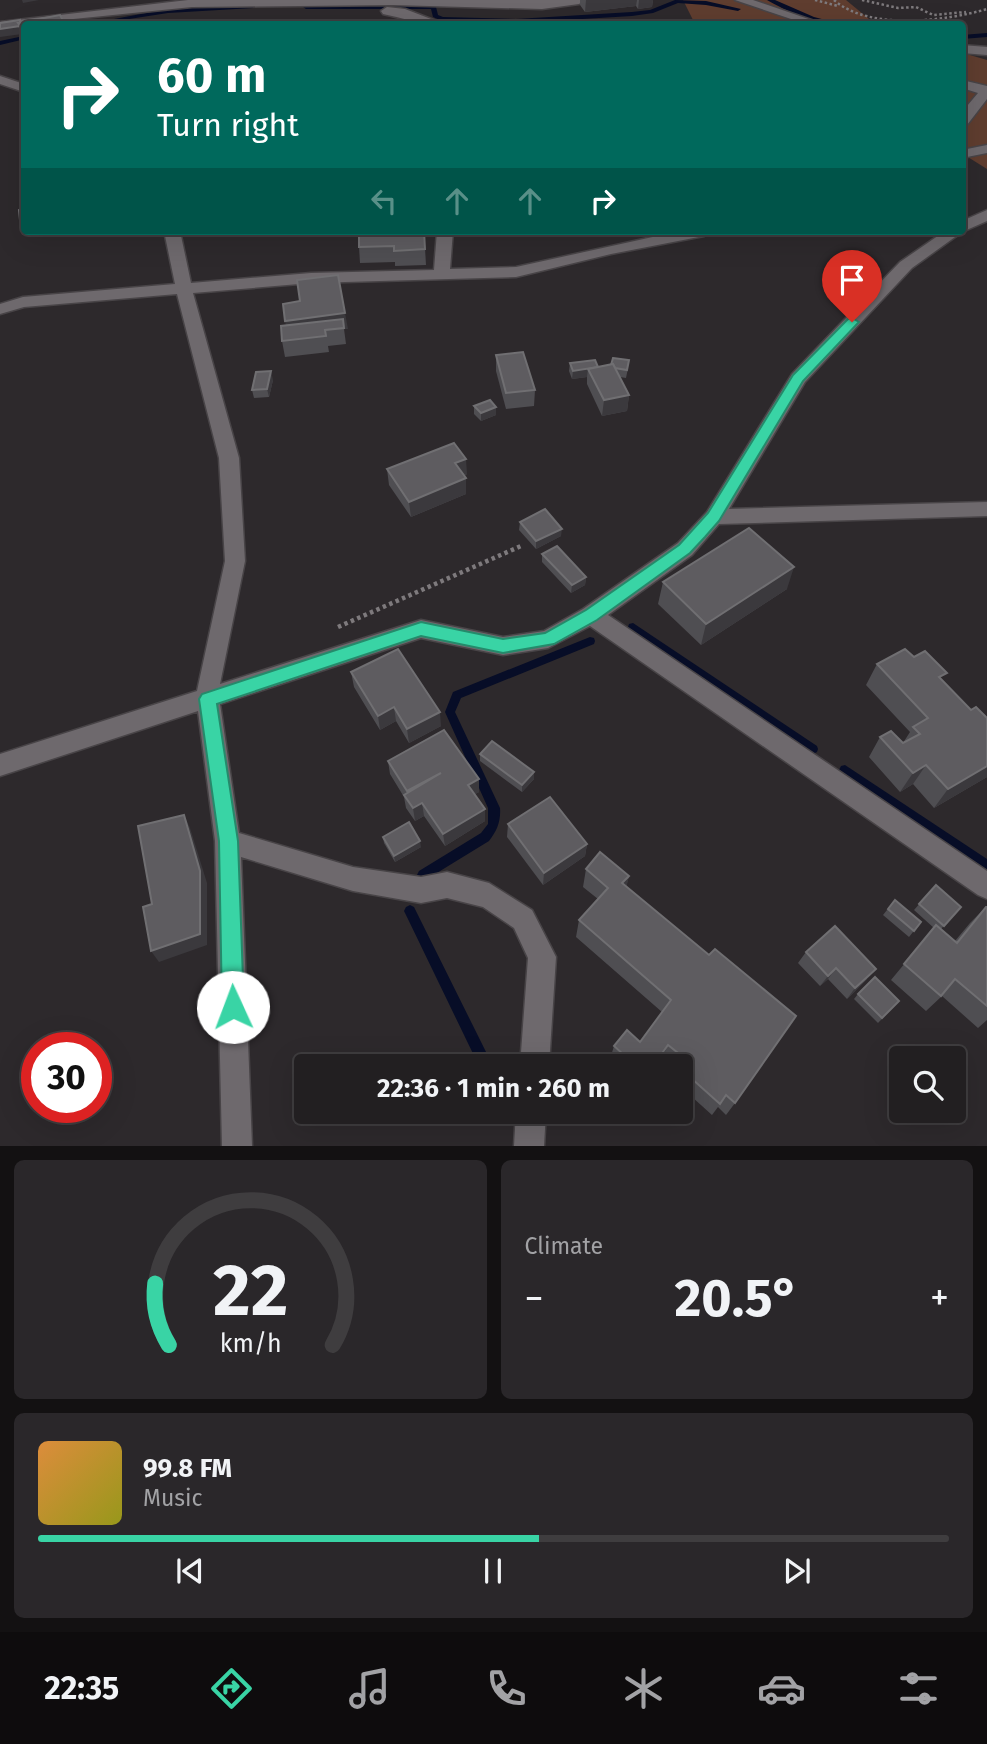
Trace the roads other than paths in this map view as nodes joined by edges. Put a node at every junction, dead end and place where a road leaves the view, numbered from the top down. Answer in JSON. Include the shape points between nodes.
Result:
{"nodes":[{"id":1,"x":579,"y":0,"type":"edge"},
{"id":2,"x":741,"y":0,"type":"edge"},
{"id":3,"x":287,"y":3,"type":"junction"},
{"id":4,"x":53,"y":7,"type":"dead end"},
{"id":5,"x":0,"y":20,"type":"edge"},
{"id":6,"x":42,"y":21,"type":"edge"},
{"id":7,"x":429,"y":21,"type":"edge"},
{"id":8,"x":808,"y":21,"type":"edge"},
{"id":9,"x":21,"y":23,"type":"edge"},
{"id":10,"x":0,"y":26,"type":"edge"},
{"id":11,"x":966,"y":49,"type":"edge"},
{"id":12,"x":987,"y":51,"type":"edge"},
{"id":13,"x":0,"y":80,"type":"edge"},
{"id":14,"x":966,"y":85,"type":"edge"},
{"id":15,"x":21,"y":87,"type":"edge"},
{"id":16,"x":986,"y":91,"type":"edge"},
{"id":17,"x":966,"y":95,"type":"edge"},
{"id":18,"x":966,"y":117,"type":"edge"},
{"id":19,"x":987,"y":149,"type":"edge"},
{"id":20,"x":966,"y":153,"type":"edge"},
{"id":21,"x":987,"y":215,"type":"edge"},
{"id":22,"x":966,"y":225,"type":"edge"},
{"id":23,"x":173,"y":235,"type":"edge"},
{"id":24,"x":445,"y":235,"type":"edge"},
{"id":25,"x":609,"y":235,"type":"edge"},
{"id":26,"x":682,"y":235,"type":"edge"},
{"id":27,"x":949,"y":235,"type":"edge"},
{"id":28,"x":611,"y":248,"type":"junction"},
{"id":29,"x":442,"y":276,"type":"junction"},
{"id":30,"x":184,"y":288,"type":"junction"},
{"id":31,"x":0,"y":309,"type":"edge"},
{"id":32,"x":987,"y":509,"type":"edge"},
{"id":33,"x":714,"y":517,"type":"junction"},
{"id":34,"x":591,"y":615,"type":"junction"},
{"id":35,"x":208,"y":699,"type":"junction"},
{"id":36,"x":0,"y":765,"type":"edge"},
{"id":37,"x":228,"y":841,"type":"junction"},
{"id":38,"x":987,"y":886,"type":"edge"},
{"id":39,"x":535,"y":1054,"type":"edge"},
{"id":40,"x":530,"y":1124,"type":"edge"},
{"id":41,"x":237,"y":1146,"type":"edge"},
{"id":42,"x":529,"y":1146,"type":"edge"}],
"edges":[{"from":1,"to":3,"type":"street","via":[[542,5]]},
{"from":2,"to":8,"type":"street"},
{"from":3,"to":6,"type":"street","via":[[192,3]]},
{"from":3,"to":7,"type":"street","via":[[304,12],[401,12]]},
{"from":4,"to":5,"type":"street"},
{"from":9,"to":10,"type":"street"},
{"from":11,"to":12,"type":"street"},
{"from":13,"to":15,"type":"street"},
{"from":14,"to":16,"type":"street"},
{"from":16,"to":17,"type":"street"},
{"from":16,"to":18,"type":"street"},
{"from":19,"to":20,"type":"street"},
{"from":21,"to":22,"type":"street"},
{"from":23,"to":30,"type":"street"},
{"from":24,"to":29,"type":"street"},
{"from":25,"to":28,"type":"street"},
{"from":26,"to":28,"type":"street"},
{"from":27,"to":33,"type":"street","via":[[906,265],[798,379]]},
{"from":28,"to":29,"type":"street","via":[[516,272]]},
{"from":29,"to":30,"type":"street","via":[[311,278]]},
{"from":30,"to":31,"type":"street","via":[[23,302]]},
{"from":30,"to":35,"type":"street","via":[[229,458],[235,561]]},
{"from":32,"to":33,"type":"street"},
{"from":33,"to":34,"type":"street","via":[[685,549]]},
{"from":34,"to":35,"type":"street","via":[[548,639],[503,646],[421,629]]},
{"from":34,"to":38,"type":"street"},
{"from":35,"to":36,"type":"street"},
{"from":35,"to":37,"type":"street"},
{"from":37,"to":39,"type":"street","via":[[353,879],[421,890],[447,886],[489,897],[523,919],[542,957]]},
{"from":37,"to":41,"type":"street"},
{"from":40,"to":42,"type":"street"}]}
